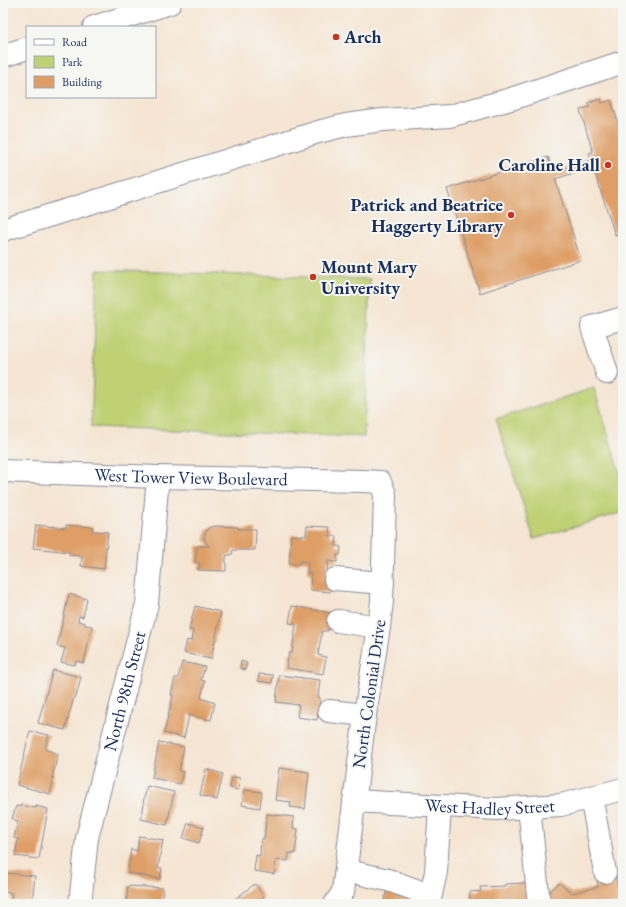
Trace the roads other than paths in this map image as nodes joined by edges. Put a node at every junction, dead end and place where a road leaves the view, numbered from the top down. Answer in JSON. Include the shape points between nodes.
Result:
{"nodes":[{"id":1,"x":170,"y":3,"type":"edge"},
{"id":2,"x":97,"y":26,"type":"edge"},
{"id":3,"x":26,"y":48,"type":"edge"},
{"id":4,"x":3,"y":56,"type":"edge"},
{"id":5,"x":623,"y":62,"type":"edge"},
{"id":6,"x":3,"y":230,"type":"edge"},
{"id":7,"x":623,"y":318,"type":"edge"},
{"id":8,"x":607,"y":373,"type":"dead end"},
{"id":9,"x":3,"y":471,"type":"edge"},
{"id":10,"x":158,"y":477,"type":"junction"},
{"id":11,"x":380,"y":482,"type":"joint"},
{"id":12,"x":335,"y":580,"type":"dead end"},
{"id":13,"x":382,"y":583,"type":"junction"},
{"id":14,"x":338,"y":621,"type":"dead end"},
{"id":15,"x":379,"y":627,"type":"junction"},
{"id":16,"x":329,"y":711,"type":"dead end"},
{"id":17,"x":365,"y":715,"type":"junction"},
{"id":18,"x":622,"y":794,"type":"edge"},
{"id":19,"x":590,"y":798,"type":"junction"},
{"id":20,"x":354,"y":801,"type":"junction"},
{"id":21,"x":440,"y":806,"type":"junction"},
{"id":22,"x":529,"y":807,"type":"junction"},
{"id":23,"x":346,"y":872,"type":"junction"},
{"id":24,"x":605,"y":872,"type":"dead end"},
{"id":25,"x":429,"y":903,"type":"edge"},
{"id":26,"x":80,"y":904,"type":"edge"},
{"id":27,"x":335,"y":904,"type":"edge"},
{"id":28,"x":539,"y":904,"type":"edge"}],
"edges":[{"from":1,"to":2,"type":"street"},
{"from":3,"to":4,"type":"street"},
{"from":5,"to":6,"type":"street","via":[[450,116],[384,120],[318,132]]},
{"from":7,"to":8,"type":"street","via":[[592,327]]},
{"from":9,"to":10,"type":"street","name":"West Tower View Boulevard"},
{"from":10,"to":11,"type":"street","name":"West Tower View Boulevard"},
{"from":10,"to":26,"type":"street","name":"North 98th Street","via":[[147,604],[87,838]]},
{"from":11,"to":13,"type":"street","name":"North Colonial Drive","via":[[385,494]]},
{"from":12,"to":13,"type":"street"},
{"from":13,"to":15,"type":"street","name":"North Colonial Drive"},
{"from":14,"to":15,"type":"street"},
{"from":15,"to":17,"type":"street","name":"North Colonial Drive"},
{"from":16,"to":17,"type":"street"},
{"from":17,"to":20,"type":"street","name":"North Colonial Drive"},
{"from":18,"to":19,"type":"street","name":"West Hadley Street"},
{"from":19,"to":22,"type":"street","name":"West Hadley Street","via":[[562,805]]},
{"from":19,"to":24,"type":"street"},
{"from":20,"to":21,"type":"street","name":"West Hadley Street"},
{"from":20,"to":23,"type":"street","name":"North Colonial Drive"},
{"from":21,"to":22,"type":"street","name":"West Hadley Street","via":[[497,809]]},
{"from":21,"to":25,"type":"street","via":[[436,872]]},
{"from":22,"to":28,"type":"street"},
{"from":23,"to":25,"type":"street","via":[[388,880],[416,890]]},
{"from":23,"to":27,"type":"street","name":"North Colonial Drive","via":[[343,892]]}]}
